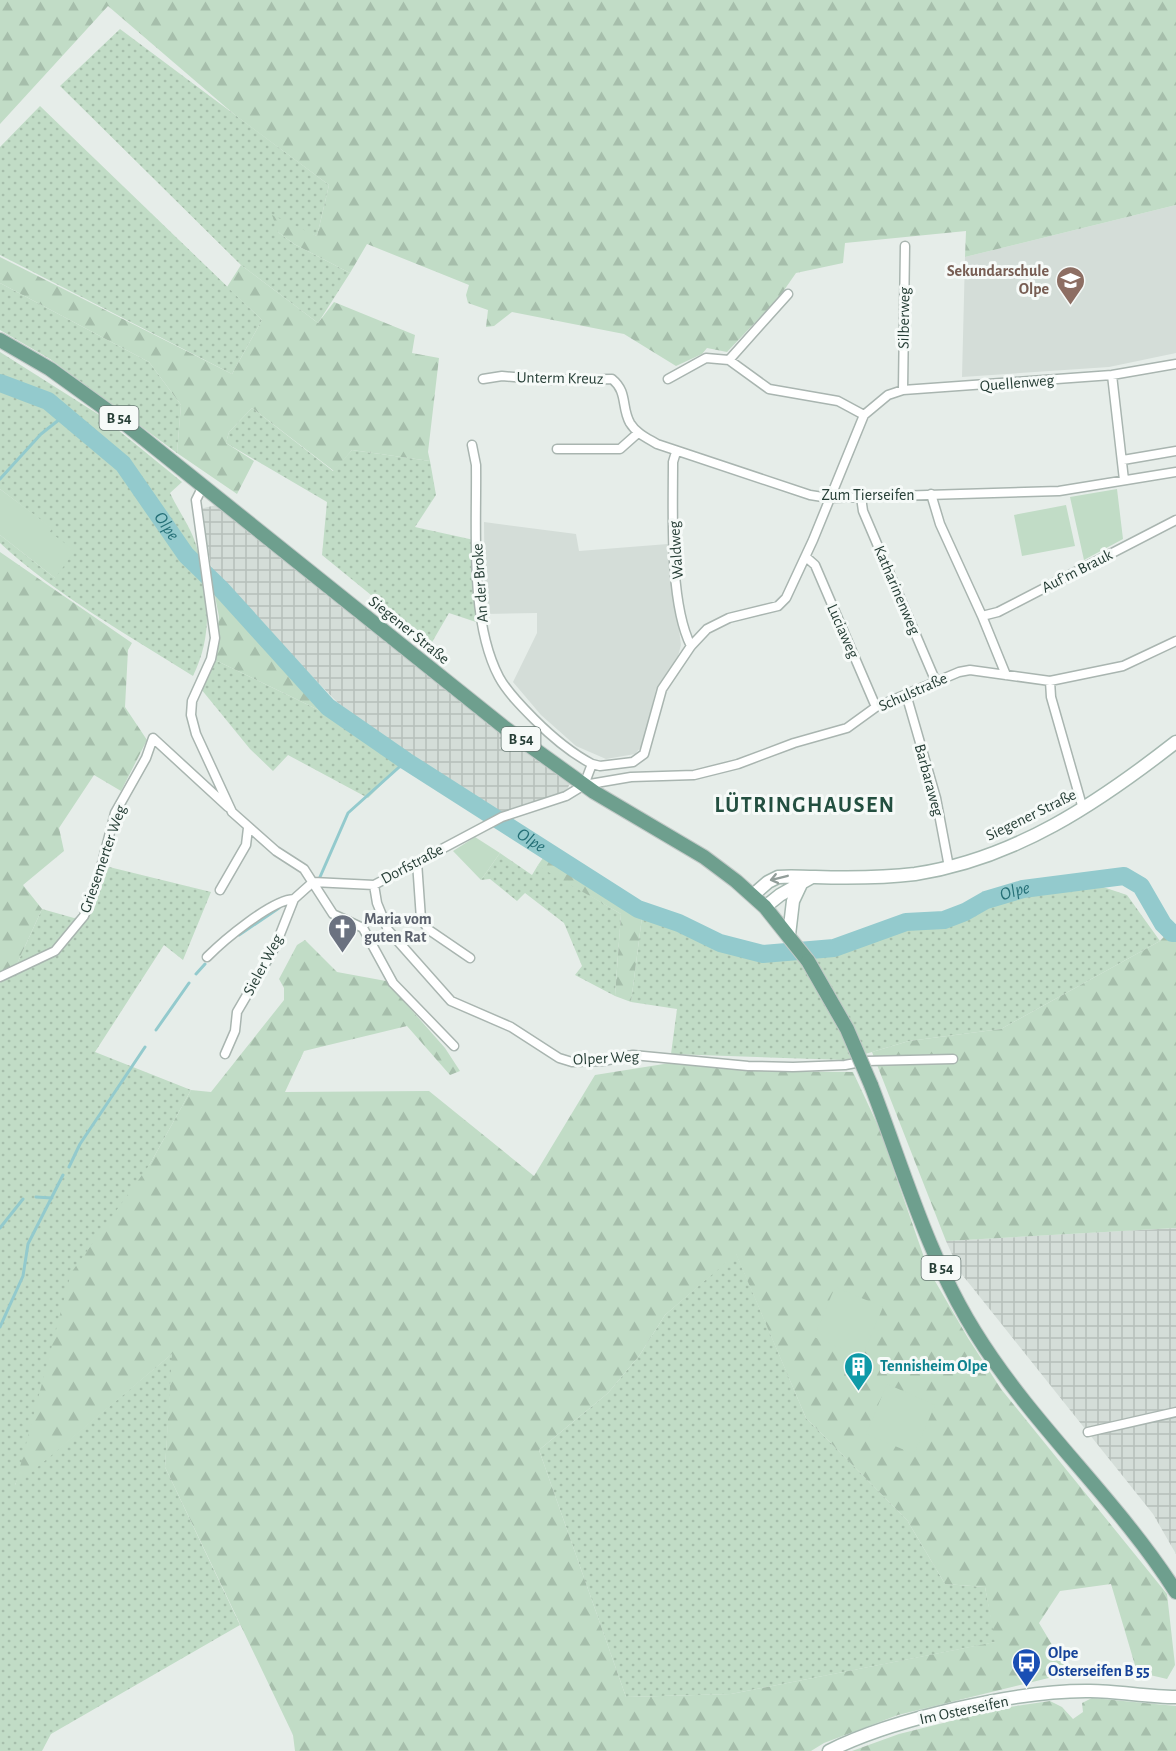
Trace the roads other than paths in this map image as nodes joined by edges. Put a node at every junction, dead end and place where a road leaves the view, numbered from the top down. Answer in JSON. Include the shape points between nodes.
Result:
{"nodes":[{"id":1,"x":905,"y":246,"type":"dead end"},
{"id":2,"x":788,"y":294,"type":"dead end"},
{"id":3,"x":0,"y":340,"type":"edge"},
{"id":4,"x":729,"y":360,"type":"junction"},
{"id":5,"x":1176,"y":364,"type":"edge"},
{"id":6,"x":1112,"y":375,"type":"junction"},
{"id":7,"x":483,"y":379,"type":"dead end"},
{"id":8,"x":668,"y":379,"type":"dead end"},
{"id":9,"x":903,"y":390,"type":"junction"},
{"id":10,"x":864,"y":415,"type":"junction"},
{"id":11,"x":638,"y":433,"type":"junction"},
{"id":12,"x":472,"y":445,"type":"dead end"},
{"id":13,"x":557,"y":449,"type":"dead end"},
{"id":14,"x":1176,"y":451,"type":"edge"},
{"id":15,"x":676,"y":452,"type":"junction"},
{"id":16,"x":1123,"y":460,"type":"junction"},
{"id":17,"x":1176,"y":472,"type":"edge"},
{"id":18,"x":1124,"y":480,"type":"junction"},
{"id":19,"x":203,"y":486,"type":"junction"},
{"id":20,"x":931,"y":494,"type":"junction"},
{"id":21,"x":861,"y":497,"type":"junction"},
{"id":22,"x":829,"y":498,"type":"junction"},
{"id":23,"x":1173,"y":521,"type":"edge"},
{"id":24,"x":806,"y":558,"type":"junction"},
{"id":25,"x":982,"y":616,"type":"junction"},
{"id":26,"x":1176,"y":641,"type":"edge"},
{"id":27,"x":691,"y":646,"type":"junction"},
{"id":28,"x":1006,"y":675,"type":"junction"},
{"id":29,"x":1050,"y":681,"type":"junction"},
{"id":30,"x":936,"y":682,"type":"junction"},
{"id":31,"x":906,"y":694,"type":"junction"},
{"id":32,"x":876,"y":707,"type":"junction"},
{"id":33,"x":1176,"y":742,"type":"edge"},
{"id":34,"x":592,"y":764,"type":"junction"},
{"id":35,"x":584,"y":785,"type":"junction"},
{"id":36,"x":1083,"y":809,"type":"junction"},
{"id":37,"x":232,"y":812,"type":"junction"},
{"id":38,"x":248,"y":828,"type":"junction"},
{"id":39,"x":417,"y":862,"type":"junction"},
{"id":40,"x":949,"y":867,"type":"junction"},
{"id":41,"x":807,"y":880,"type":"junction"},
{"id":42,"x":313,"y":882,"type":"junction"},
{"id":43,"x":374,"y":885,"type":"junction"},
{"id":44,"x":220,"y":890,"type":"dead end"},
{"id":45,"x":753,"y":896,"type":"junction"},
{"id":46,"x":294,"y":899,"type":"junction"},
{"id":47,"x":765,"y":908,"type":"junction"},
{"id":48,"x":789,"y":935,"type":"junction"},
{"id":49,"x":207,"y":957,"type":"dead end"},
{"id":50,"x":470,"y":958,"type":"dead end"},
{"id":51,"x":0,"y":977,"type":"edge"},
{"id":52,"x":454,"y":1046,"type":"dead end"},
{"id":53,"x":225,"y":1054,"type":"dead end"},
{"id":54,"x":953,"y":1059,"type":"dead end"},
{"id":55,"x":1176,"y":1412,"type":"edge"},
{"id":56,"x":1088,"y":1432,"type":"dead end"},
{"id":57,"x":1176,"y":1592,"type":"edge"},
{"id":58,"x":1175,"y":1697,"type":"edge"},
{"id":59,"x":829,"y":1751,"type":"edge"}],
"edges":[{"from":1,"to":9,"type":"street","name":"Silberweg"},
{"from":2,"to":4,"type":"street"},
{"from":3,"to":19,"type":"main road","name":"Siegener Straße","number":"B 54","via":[[74,385]]},
{"from":4,"to":8,"type":"street","via":[[706,358]]},
{"from":4,"to":10,"type":"street","via":[[769,389],[827,398]]},
{"from":5,"to":6,"type":"street","name":"Quellenweg"},
{"from":6,"to":9,"type":"street","name":"Quellenweg"},
{"from":6,"to":16,"type":"street"},
{"from":7,"to":11,"type":"street","name":"Unterm Kreuz","via":[[612,379],[620,386],[630,423]]},
{"from":9,"to":10,"type":"street","name":"Quellenweg","via":[[888,395]]},
{"from":10,"to":22,"type":"street"},
{"from":11,"to":13,"type":"street","via":[[620,449]]},
{"from":11,"to":15,"type":"street","name":"Zum Tierseifen"},
{"from":12,"to":34,"type":"street","name":"An der Broke","via":[[481,622],[490,654],[500,678],[525,710]]},
{"from":14,"to":16,"type":"street"},
{"from":15,"to":22,"type":"street","name":"Zum Tierseifen"},
{"from":15,"to":27,"type":"street","name":"Waldweg","via":[[673,543],[683,631]]},
{"from":16,"to":18,"type":"street"},
{"from":17,"to":18,"type":"street","name":"Zum Tierseifen"},
{"from":18,"to":20,"type":"street","name":"Zum Tierseifen","via":[[1059,491]]},
{"from":19,"to":35,"type":"main road","name":"Siegener Straße","number":"B 54","via":[[505,728]]},
{"from":19,"to":37,"type":"street","via":[[196,500],[215,626],[214,649],[192,701],[191,715],[195,734]]},
{"from":20,"to":21,"type":"street","name":"Zum Tierseifen"},
{"from":20,"to":25,"type":"street","via":[[940,524]]},
{"from":21,"to":22,"type":"street","name":"Zum Tierseifen"},
{"from":21,"to":30,"type":"street","name":"Katharinenweg","via":[[863,511]]},
{"from":22,"to":24,"type":"street"},
{"from":23,"to":25,"type":"street","name":"Auf'm Brauk","via":[[998,612]]},
{"from":24,"to":27,"type":"street","via":[[778,606],[729,618],[707,629]]},
{"from":24,"to":32,"type":"street","name":"Luciaweg","via":[[815,566]]},
{"from":25,"to":28,"type":"street"},
{"from":26,"to":29,"type":"street","name":"Schulstraße","via":[[1124,666]]},
{"from":27,"to":34,"type":"street","via":[[662,688],[644,754],[633,762]]},
{"from":28,"to":29,"type":"street","name":"Schulstraße"},
{"from":28,"to":30,"type":"street","name":"Schulstraße","via":[[970,670]]},
{"from":29,"to":36,"type":"street","via":[[1051,697]]},
{"from":30,"to":31,"type":"street","name":"Schulstraße"},
{"from":31,"to":32,"type":"street","name":"Schulstraße"},
{"from":31,"to":40,"type":"street","name":"Barbaraweg","via":[[936,798]]},
{"from":32,"to":35,"type":"street","name":"Schulstraße","via":[[847,728],[738,764],[694,775],[614,778]]},
{"from":33,"to":36,"type":"street","name":"Siegener Straße"},
{"from":34,"to":35,"type":"street"},
{"from":35,"to":39,"type":"street","name":"Dorfstraße","via":[[566,796],[491,822]]},
{"from":35,"to":45,"type":"main road","name":"Siegener Straße","number":"B 54","via":[[704,857]]},
{"from":36,"to":40,"type":"street","name":"Siegener Straße","via":[[1005,850]]},
{"from":37,"to":38,"type":"street"},
{"from":37,"to":51,"type":"street","name":"Griesemerter Weg","via":[[153,738],[115,813],[84,916],[55,951]]},
{"from":38,"to":42,"type":"street","via":[[304,869]]},
{"from":38,"to":44,"type":"street","via":[[242,854]]},
{"from":39,"to":43,"type":"street","name":"Dorfstraße"},
{"from":39,"to":50,"type":"street","via":[[421,919],[429,930]]},
{"from":40,"to":41,"type":"street","name":"Siegener Straße","via":[[884,877]]},
{"from":41,"to":45,"type":"street","name":"Siegener Straße","one_way":true,"via":[[778,877]]},
{"from":41,"to":47,"type":"street","name":"Siegener Straße"},
{"from":41,"to":48,"type":"street","via":[[794,901]]},
{"from":42,"to":43,"type":"street","name":"Dorfstraße"},
{"from":42,"to":46,"type":"street","name":"Sieler Weg"},
{"from":42,"to":52,"type":"street","via":[[333,914],[363,928],[393,983]]},
{"from":43,"to":54,"type":"street","name":"Olper Weg","via":[[388,930],[451,1001],[511,1027],[572,1062],[633,1055],[794,1067]]},
{"from":45,"to":47,"type":"main road","number":"B 54"},
{"from":46,"to":49,"type":"street","via":[[280,903],[241,927]]},
{"from":46,"to":53,"type":"street","name":"Sieler Weg","via":[[275,947],[237,1011],[235,1031]]},
{"from":47,"to":48,"type":"main road","number":"B 54"},
{"from":48,"to":57,"type":"main road","number":"B 54","bridge":true,"via":[[828,993],[871,1085],[942,1272],[975,1333],[1049,1432],[1133,1531]]},
{"from":55,"to":56,"type":"street"},
{"from":58,"to":59,"type":"street","name":"Im Osterseifen","via":[[1090,1691],[1026,1696],[883,1729]]}]}
